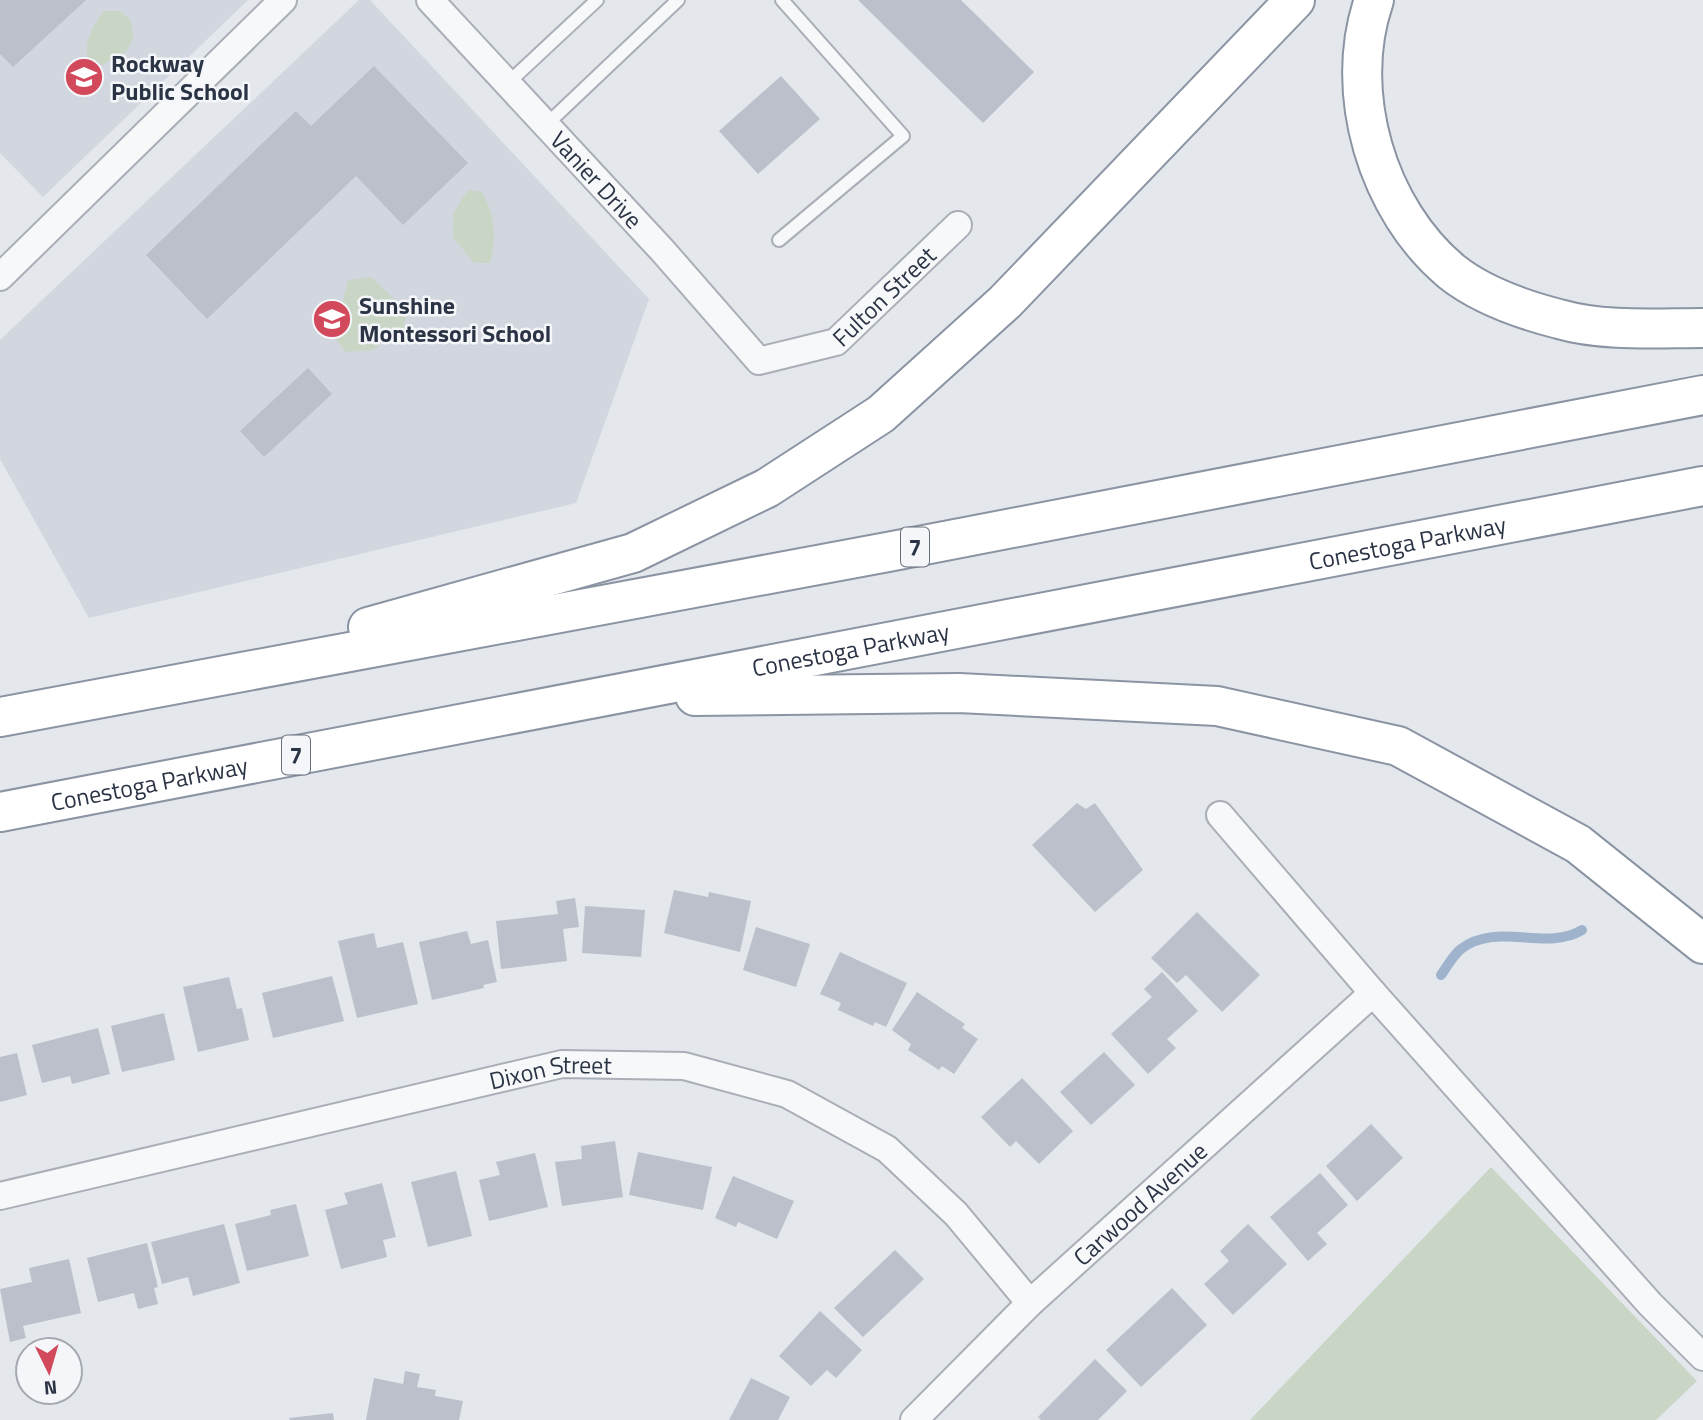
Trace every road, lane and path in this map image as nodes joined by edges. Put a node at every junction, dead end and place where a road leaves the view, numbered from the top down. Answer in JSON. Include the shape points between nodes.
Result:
{"nodes":[{"id":1,"x":284,"y":0,"type":"edge"},
{"id":2,"x":430,"y":0,"type":"edge"},
{"id":3,"x":597,"y":0,"type":"edge"},
{"id":4,"x":678,"y":0,"type":"edge"},
{"id":5,"x":782,"y":0,"type":"edge"},
{"id":6,"x":1295,"y":0,"type":"edge"},
{"id":7,"x":1374,"y":0,"type":"edge"},
{"id":8,"x":508,"y":83,"type":"junction"},
{"id":9,"x":546,"y":125,"type":"junction"},
{"id":10,"x":958,"y":225,"type":"dead end"},
{"id":11,"x":779,"y":240,"type":"dead end"},
{"id":12,"x":0,"y":277,"type":"edge"},
{"id":13,"x":1703,"y":328,"type":"edge"},
{"id":14,"x":759,"y":361,"type":"joint"},
{"id":15,"x":1703,"y":395,"type":"edge"},
{"id":16,"x":1703,"y":486,"type":"edge"},
{"id":17,"x":126,"y":695,"type":"junction"},
{"id":18,"x":591,"y":698,"type":"junction"},
{"id":19,"x":0,"y":718,"type":"edge"},
{"id":20,"x":0,"y":811,"type":"edge"},
{"id":21,"x":1220,"y":815,"type":"dead end"},
{"id":22,"x":1703,"y":944,"type":"edge"},
{"id":23,"x":1373,"y":993,"type":"junction"},
{"id":24,"x":0,"y":1196,"type":"edge"},
{"id":25,"x":1030,"y":1303,"type":"junction"},
{"id":26,"x":1703,"y":1357,"type":"edge"},
{"id":27,"x":914,"y":1420,"type":"edge"}],
"edges":[{"from":1,"to":12,"type":"street"},
{"from":2,"to":8,"type":"street","name":"Vanier Drive"},
{"from":3,"to":8,"type":"lane"},
{"from":4,"to":9,"type":"lane"},
{"from":5,"to":11,"type":"lane","via":[[903,136]]},
{"from":6,"to":17,"type":"highway","via":[[1005,302],[881,414],[766,488],[634,553]]},
{"from":7,"to":13,"type":"highway","via":[[1362,77],[1367,127],[1383,175],[1408,224],[1453,272],[1501,299],[1561,320]]},
{"from":8,"to":9,"type":"street","name":"Vanier Drive"},
{"from":9,"to":14,"type":"street","name":"Vanier Drive"},
{"from":10,"to":14,"type":"street","name":"Fulton Street","via":[[836,342]]},
{"from":15,"to":17,"type":"highway","number":"7"},
{"from":16,"to":18,"type":"highway","name":"Conestoga Parkway","number":"7"},
{"from":17,"to":19,"type":"highway","number":"7"},
{"from":18,"to":20,"type":"highway","name":"Conestoga Parkway","number":"7"},
{"from":18,"to":22,"type":"highway","via":[[959,693],[1217,706],[1398,746],[1578,844]]},
{"from":21,"to":23,"type":"street"},
{"from":23,"to":25,"type":"street","name":"Carwood Avenue"},
{"from":23,"to":26,"type":"street","via":[[1650,1304]]},
{"from":24,"to":25,"type":"street","name":"Dixon Street","via":[[562,1064],[684,1066],[787,1094],[887,1149],[956,1214]]},
{"from":25,"to":27,"type":"street","name":"Carwood Avenue"}]}
